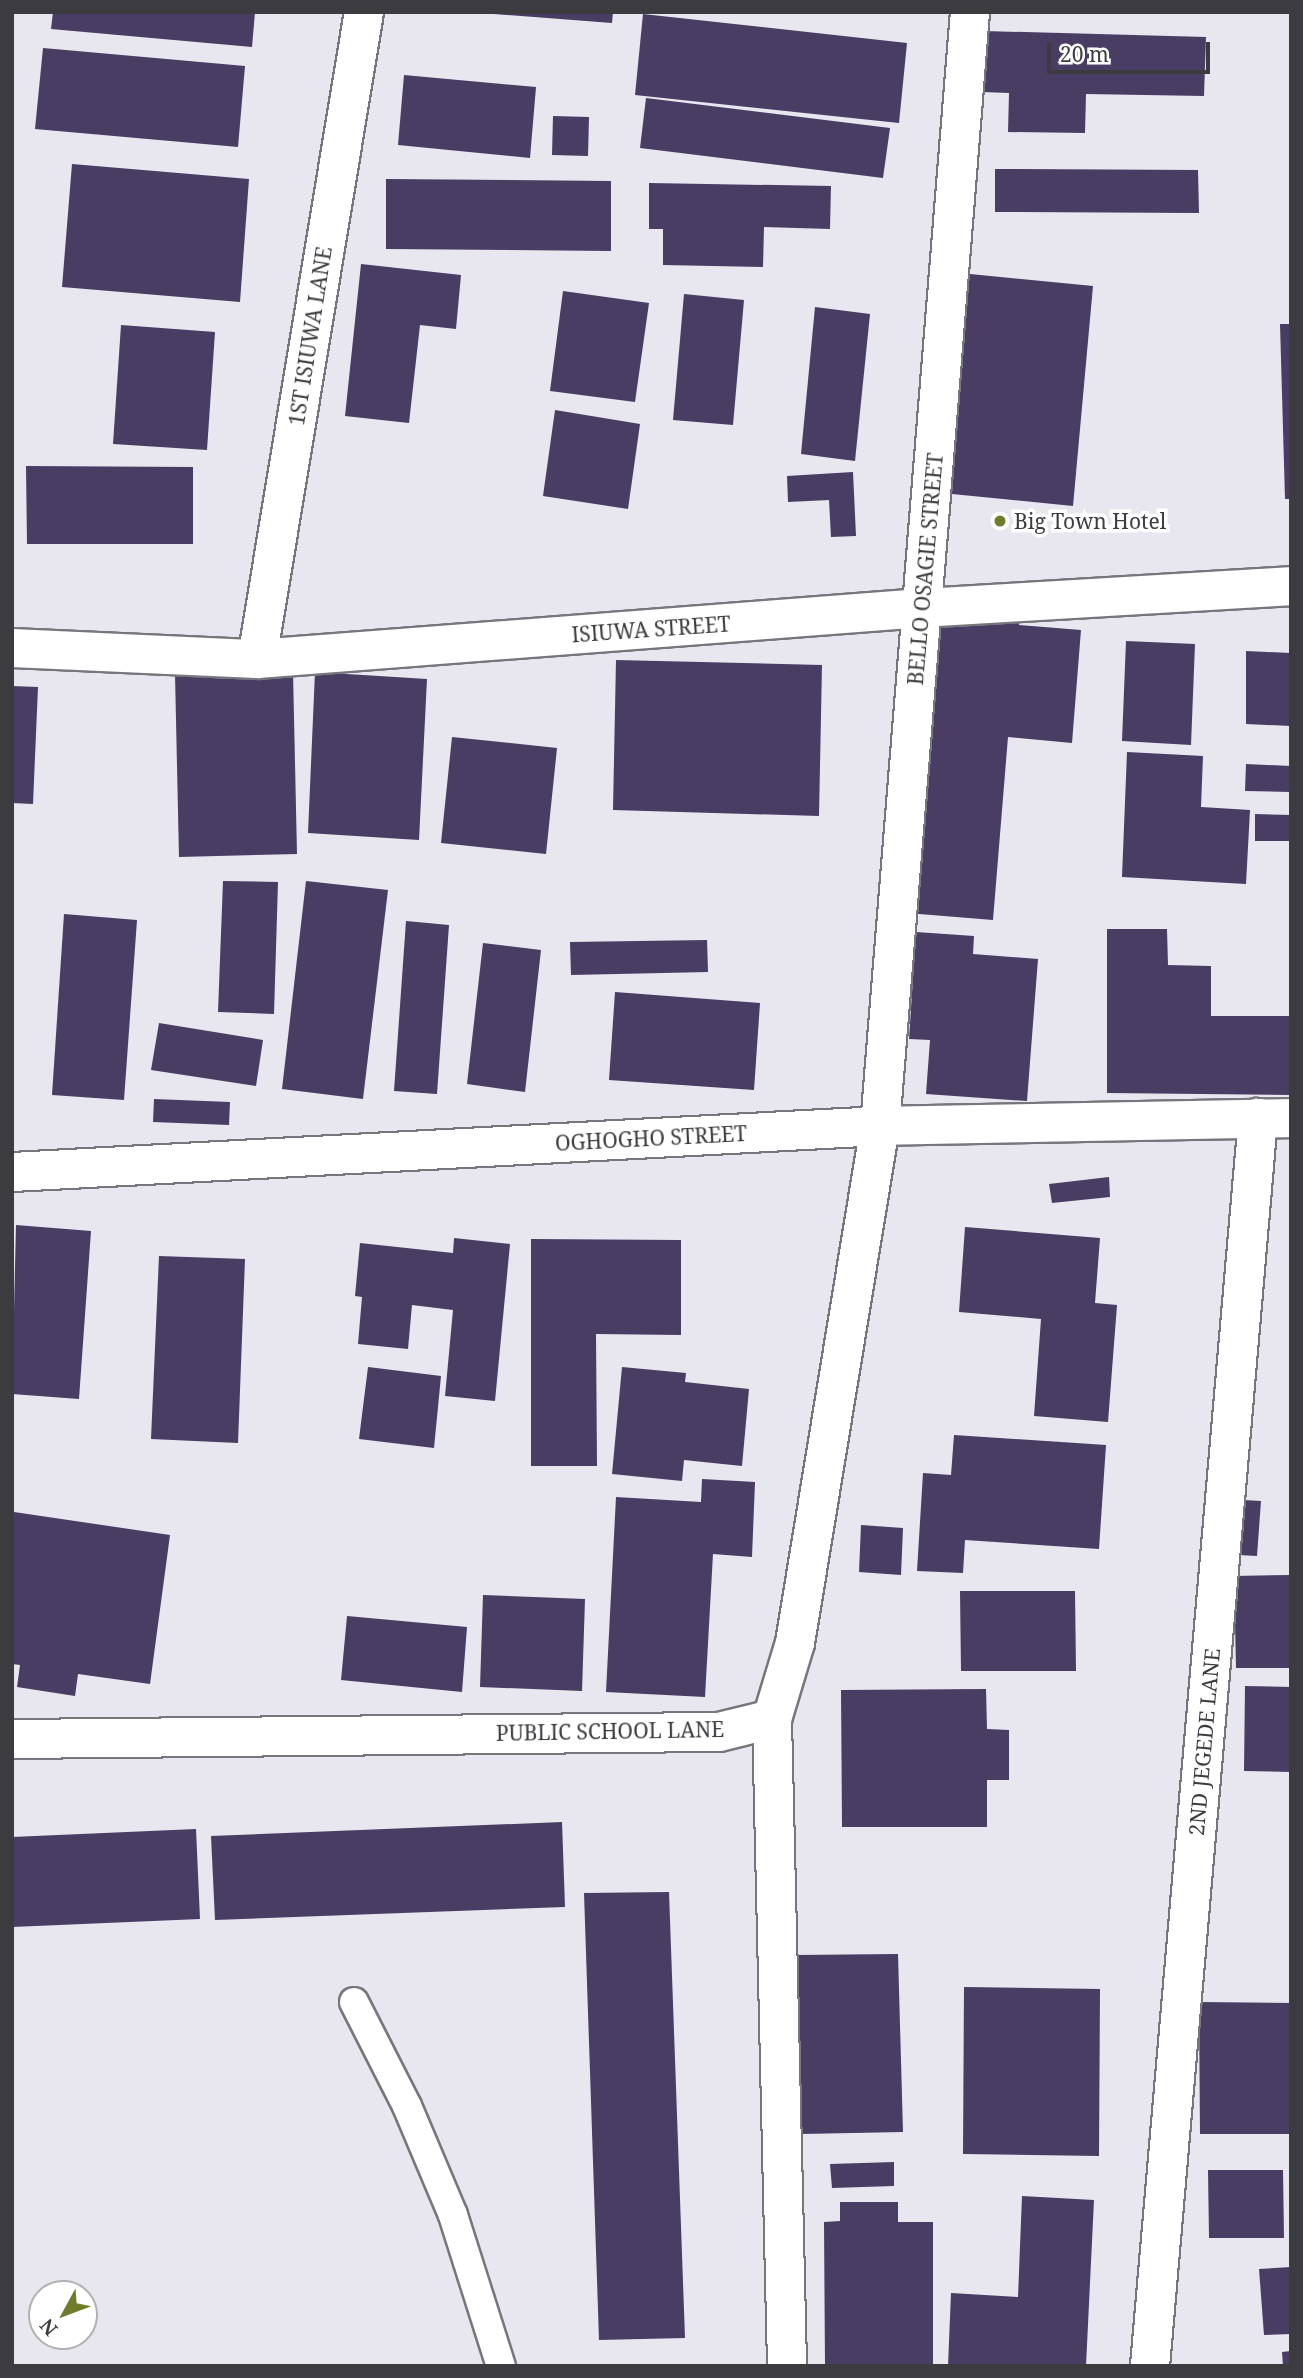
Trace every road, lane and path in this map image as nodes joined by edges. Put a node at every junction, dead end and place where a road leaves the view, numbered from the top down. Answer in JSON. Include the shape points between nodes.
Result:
{"nodes":[{"id":1,"x":363,"y":12,"type":"edge"},
{"id":2,"x":970,"y":12,"type":"edge"},
{"id":3,"x":1291,"y":586,"type":"edge"},
{"id":4,"x":922,"y":608,"type":"junction"},
{"id":5,"x":12,"y":648,"type":"edge"},
{"id":6,"x":257,"y":659,"type":"junction"},
{"id":7,"x":1274,"y":1118,"type":"edge"},
{"id":8,"x":880,"y":1126,"type":"junction"},
{"id":9,"x":12,"y":1172,"type":"edge"},
{"id":10,"x":772,"y":1719,"type":"junction"},
{"id":11,"x":12,"y":1739,"type":"edge"},
{"id":12,"x":354,"y":2002,"type":"dead end"},
{"id":13,"x":501,"y":2366,"type":"edge"},
{"id":14,"x":787,"y":2366,"type":"edge"},
{"id":15,"x":1150,"y":2366,"type":"edge"}],
"edges":[{"from":1,"to":6,"type":"street","name":"1ST ISIUWA LANE"},
{"from":2,"to":4,"type":"street","name":"BELLO OSAGIE STREET"},
{"from":3,"to":4,"type":"street","name":"ISIUWA STREET"},
{"from":4,"to":6,"type":"street","name":"ISIUWA STREET"},
{"from":4,"to":8,"type":"street","name":"BELLO OSAGIE STREET"},
{"from":5,"to":6,"type":"street","name":"ISIUWA STREET"},
{"from":7,"to":8,"type":"street","name":"OGHOGHO STREET"},
{"from":7,"to":15,"type":"street","name":"2ND JEGEDE LANE"},
{"from":8,"to":9,"type":"street","name":"OGHOGHO STREET"},
{"from":8,"to":10,"type":"street","via":[[795,1643]]},
{"from":10,"to":11,"type":"street","name":"PUBLIC SCHOOL LANE","via":[[719,1732]]},
{"from":10,"to":14,"type":"street"},
{"from":12,"to":13,"type":"lane","via":[[407,2106],[453,2215]]}]}
